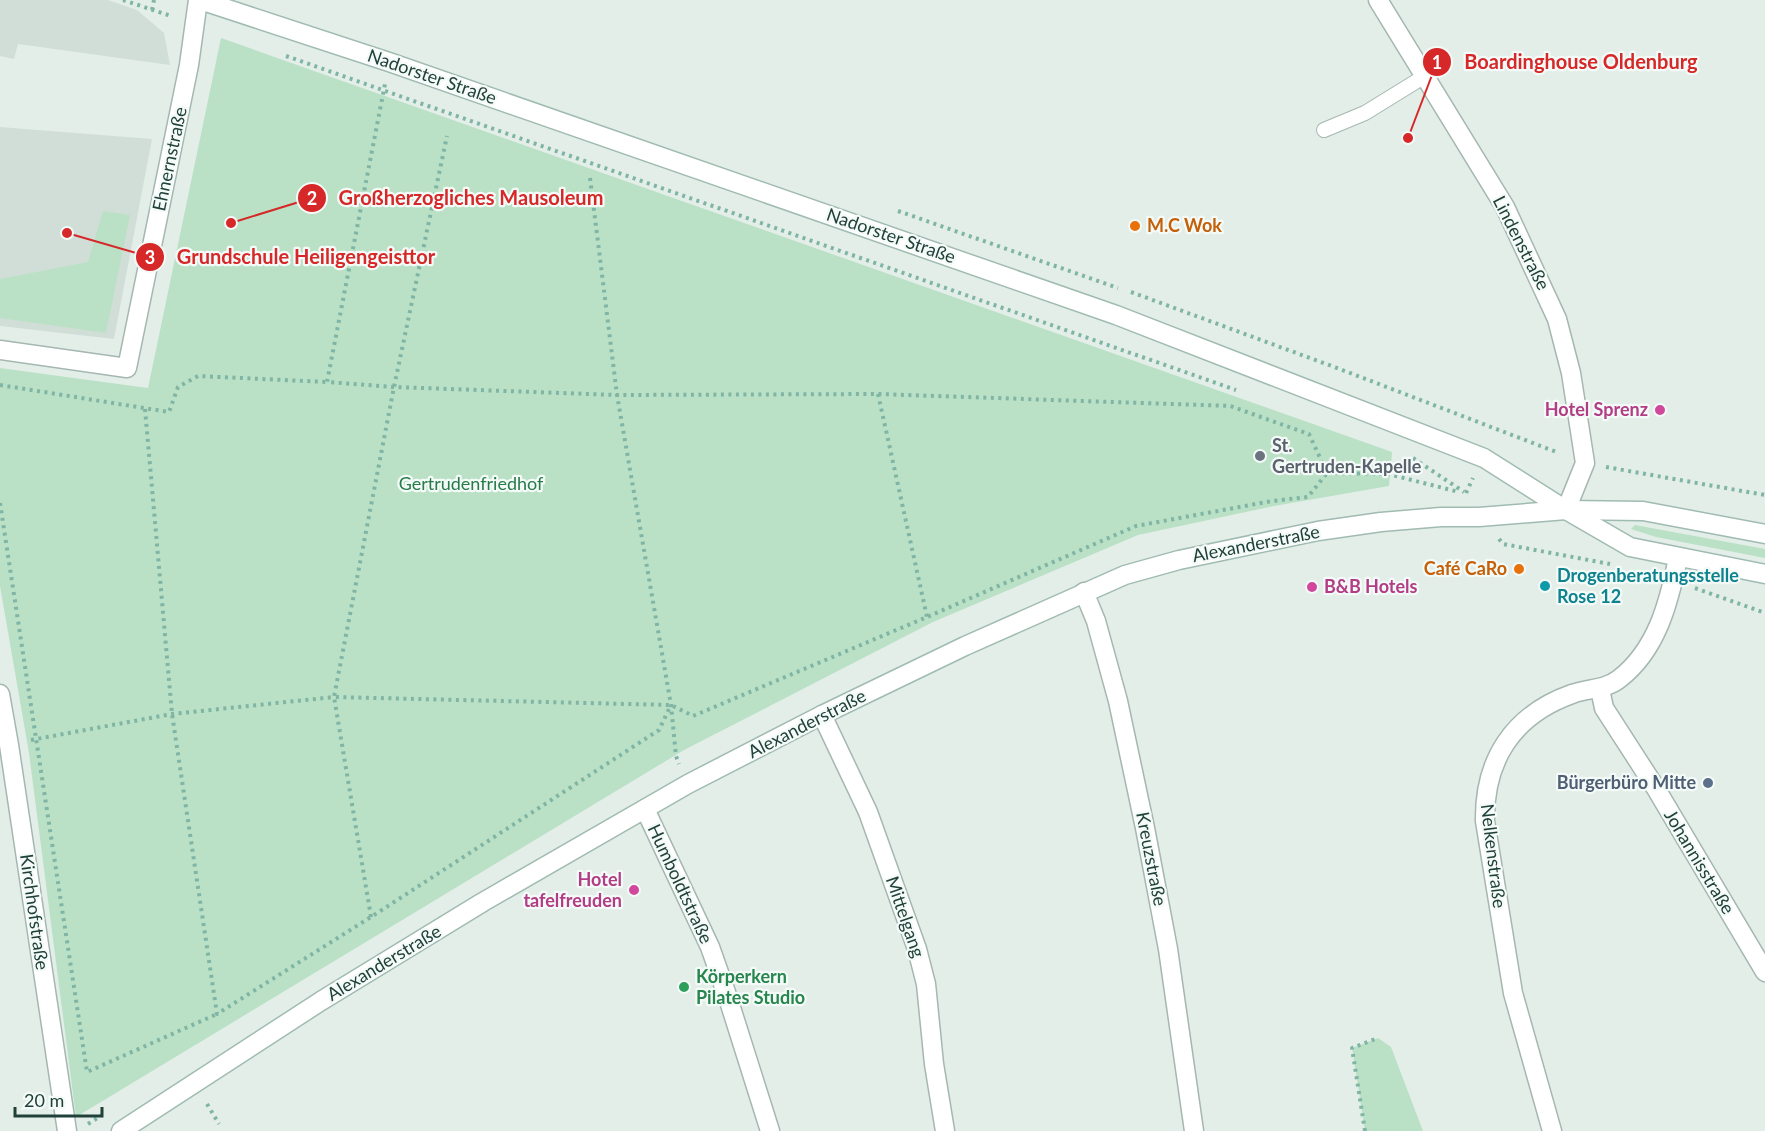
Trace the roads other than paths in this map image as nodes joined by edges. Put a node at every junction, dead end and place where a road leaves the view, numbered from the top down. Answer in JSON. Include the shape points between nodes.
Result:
{"nodes":[{"id":1,"x":199,"y":0,"type":"edge"},
{"id":2,"x":1378,"y":0,"type":"edge"},
{"id":3,"x":1425,"y":76,"type":"junction"},
{"id":4,"x":1324,"y":130,"type":"dead end"},
{"id":5,"x":0,"y":350,"type":"edge"},
{"id":6,"x":1566,"y":510,"type":"junction"},
{"id":7,"x":1765,"y":534,"type":"edge"},
{"id":8,"x":1678,"y":558,"type":"junction"},
{"id":9,"x":1765,"y":574,"type":"edge"},
{"id":10,"x":1084,"y":592,"type":"junction"},
{"id":11,"x":1600,"y":689,"type":"junction"},
{"id":12,"x":0,"y":694,"type":"edge"},
{"id":13,"x":822,"y":715,"type":"junction"},
{"id":14,"x":645,"y":809,"type":"junction"},
{"id":15,"x":1765,"y":972,"type":"edge"},
{"id":16,"x":67,"y":1131,"type":"edge"},
{"id":17,"x":121,"y":1131,"type":"edge"},
{"id":18,"x":770,"y":1131,"type":"edge"},
{"id":19,"x":945,"y":1131,"type":"edge"},
{"id":20,"x":1194,"y":1131,"type":"edge"},
{"id":21,"x":1552,"y":1131,"type":"edge"}],
"edges":[{"from":1,"to":5,"type":"street","name":"Ehnernstraße","via":[[127,368]]},
{"from":1,"to":6,"type":"street","name":"Nadorster Straße","via":[[389,62],[1116,315],[1484,458]]},
{"from":2,"to":3,"type":"street","name":"Lindenstraße"},
{"from":3,"to":4,"type":"lane","via":[[1365,113]]},
{"from":3,"to":6,"type":"street","name":"Lindenstraße","via":[[1505,207],[1557,319],[1571,373],[1585,462]]},
{"from":6,"to":7,"type":"street","name":"Alexanderstraße","via":[[1643,511]]},
{"from":6,"to":8,"type":"street","name":"Nadorster Straße","via":[[1630,547]]},
{"from":6,"to":10,"type":"street","name":"Alexanderstraße","via":[[1381,522],[1318,531],[1125,574]]},
{"from":8,"to":9,"type":"street","name":"Nadorster Straße"},
{"from":8,"to":11,"type":"street","name":"Nelkenstraße","via":[[1662,621],[1648,646],[1620,679]]},
{"from":10,"to":13,"type":"street","name":"Alexanderstraße"},
{"from":10,"to":20,"type":"street","name":"Kreuzstraße","via":[[1118,701],[1145,828],[1168,949]]},
{"from":11,"to":15,"type":"street","name":"Johannisstraße","via":[[1604,708]]},
{"from":11,"to":21,"type":"street","name":"Nelkenstraße","via":[[1555,700],[1522,724],[1499,753],[1485,797],[1485,821],[1513,993]]},
{"from":12,"to":16,"type":"street","name":"Kirchhofstraße"},
{"from":13,"to":14,"type":"street","name":"Alexanderstraße"},
{"from":13,"to":19,"type":"street","name":"Mittelgang","via":[[868,812],[917,949],[926,984]]},
{"from":14,"to":17,"type":"street","name":"Alexanderstraße","via":[[330,996]]},
{"from":14,"to":18,"type":"street","name":"Humboldtstraße","via":[[710,947]]}]}
